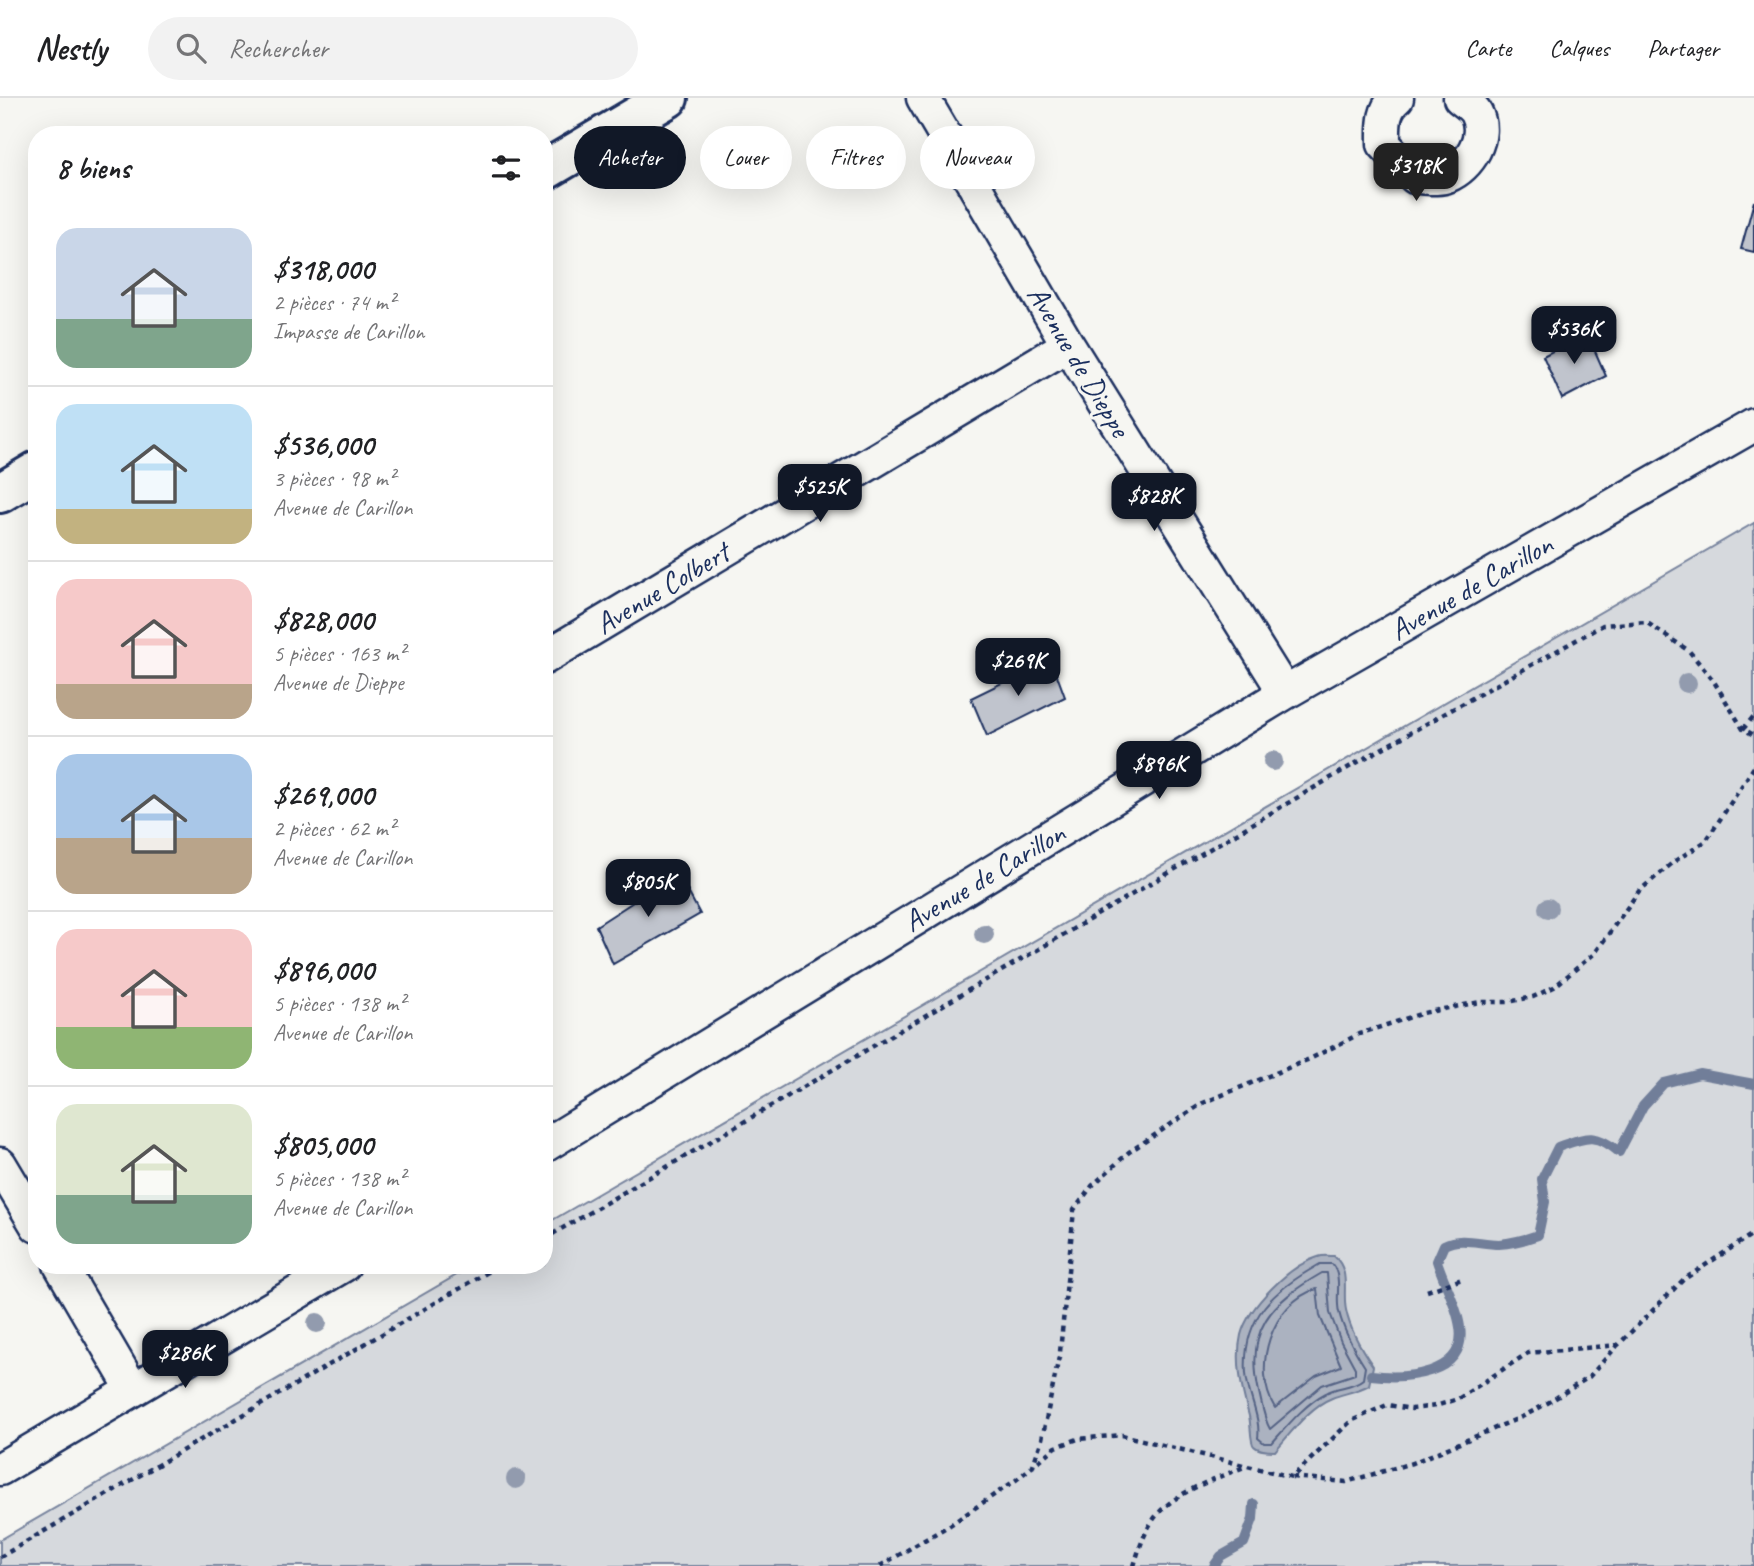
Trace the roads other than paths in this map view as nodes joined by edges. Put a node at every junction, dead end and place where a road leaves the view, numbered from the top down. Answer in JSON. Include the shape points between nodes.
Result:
{"nodes":[{"id":1,"x":668,"y":98,"type":"edge"},
{"id":2,"x":923,"y":98,"type":"edge"},
{"id":3,"x":1397,"y":98,"type":"edge"},
{"id":4,"x":1478,"y":102,"type":"edge"},
{"id":5,"x":553,"y":166,"type":"edge"},
{"id":6,"x":1068,"y":345,"type":"junction"},
{"id":7,"x":1754,"y":425,"type":"edge"},
{"id":8,"x":28,"y":476,"type":"edge"},
{"id":9,"x":0,"y":493,"type":"edge"},
{"id":10,"x":553,"y":653,"type":"edge"},
{"id":11,"x":1285,"y":693,"type":"junction"},
{"id":12,"x":553,"y":1140,"type":"edge"},
{"id":13,"x":0,"y":1164,"type":"edge"},
{"id":14,"x":28,"y":1211,"type":"edge"},
{"id":15,"x":65,"y":1274,"type":"edge"},
{"id":16,"x":329,"y":1274,"type":"edge"},
{"id":17,"x":133,"y":1390,"type":"junction"},
{"id":18,"x":0,"y":1469,"type":"edge"}],
"edges":[{"from":1,"to":5,"type":"street"},
{"from":2,"to":6,"type":"street","name":"Avenue de Dieppe"},
{"from":3,"to":4,"type":"street","via":[[1384,120],[1384,144],[1415,177],[1444,178],[1460,170],[1478,144]]},
{"from":6,"to":10,"type":"street","name":"Avenue Colbert"},
{"from":6,"to":11,"type":"street","name":"Avenue de Dieppe"},
{"from":7,"to":11,"type":"street","name":"Avenue de Carillon"},
{"from":8,"to":9,"type":"street"},
{"from":11,"to":12,"type":"street","name":"Avenue de Carillon"},
{"from":13,"to":14,"type":"street"},
{"from":15,"to":17,"type":"street"},
{"from":16,"to":17,"type":"street"},
{"from":17,"to":18,"type":"street"}]}
